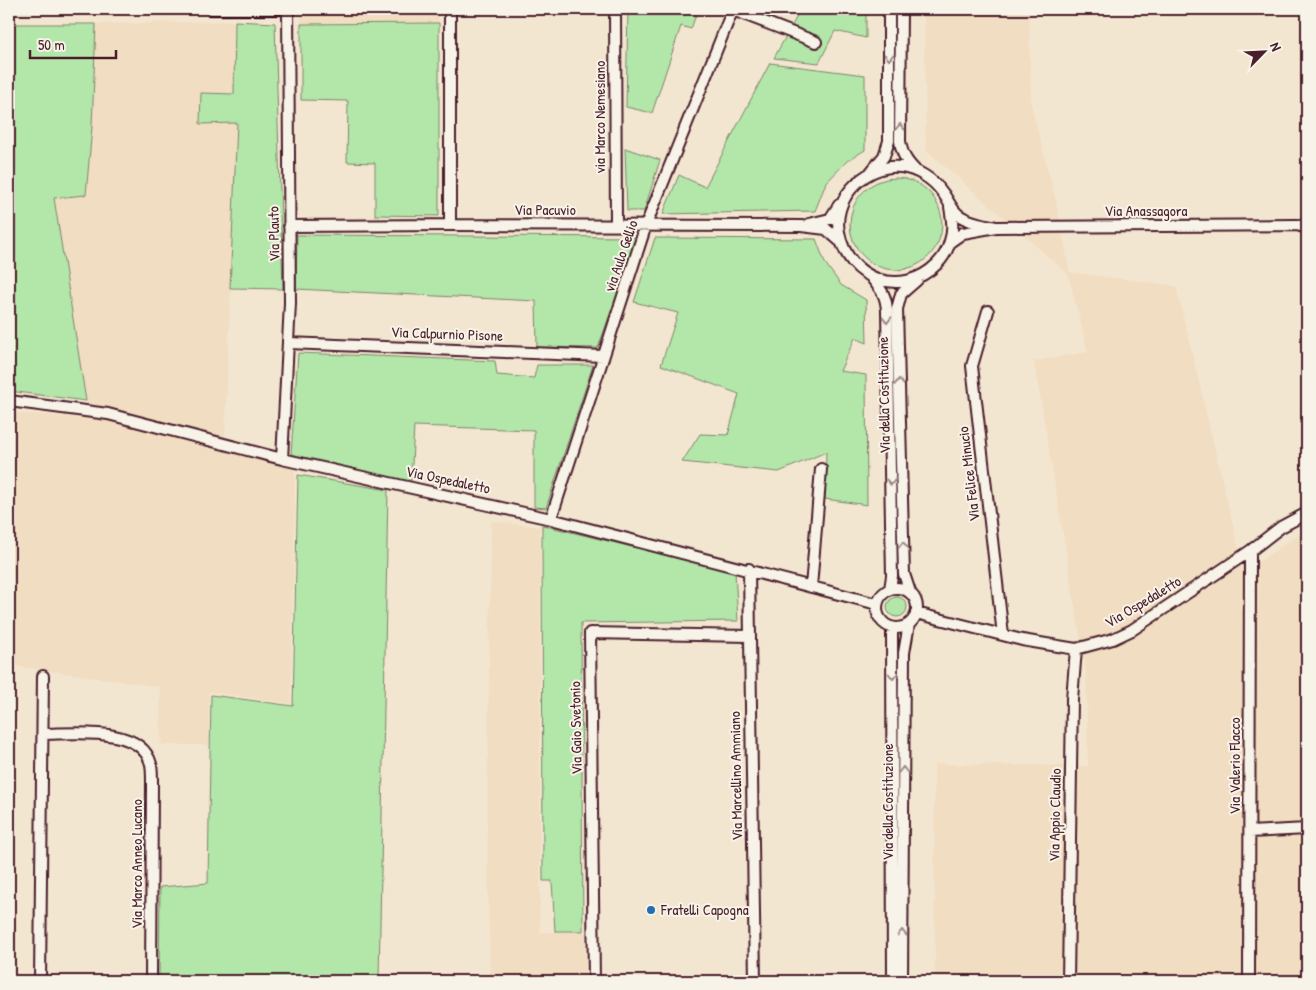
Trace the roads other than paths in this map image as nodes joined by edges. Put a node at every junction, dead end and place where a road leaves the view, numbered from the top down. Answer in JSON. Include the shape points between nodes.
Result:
{"nodes":[{"id":1,"x":211,"y":9,"type":"edge"},
{"id":2,"x":288,"y":9,"type":"edge"},
{"id":3,"x":450,"y":9,"type":"edge"},
{"id":4,"x":615,"y":9,"type":"edge"},
{"id":5,"x":889,"y":9,"type":"edge"},
{"id":6,"x":901,"y":9,"type":"edge"},
{"id":7,"x":733,"y":10,"type":"edge"},
{"id":8,"x":816,"y":42,"type":"dead end"},
{"id":9,"x":916,"y":171,"type":"junction"},
{"id":10,"x":871,"y":172,"type":"junction"},
{"id":11,"x":847,"y":194,"type":"junction"},
{"id":12,"x":950,"y":207,"type":"junction"},
{"id":13,"x":1307,"y":222,"type":"edge"},
{"id":14,"x":450,"y":225,"type":"junction"},
{"id":15,"x":616,"y":225,"type":"junction"},
{"id":16,"x":646,"y":225,"type":"junction"},
{"id":17,"x":288,"y":226,"type":"junction"},
{"id":18,"x":801,"y":226,"type":"junction"},
{"id":19,"x":996,"y":227,"type":"junction"},
{"id":20,"x":1302,"y":227,"type":"edge"},
{"id":21,"x":841,"y":242,"type":"junction"},
{"id":22,"x":950,"y":242,"type":"junction"},
{"id":23,"x":929,"y":272,"type":"junction"},
{"id":24,"x":870,"y":276,"type":"junction"},
{"id":25,"x":988,"y":312,"type":"dead end"},
{"id":26,"x":289,"y":343,"type":"junction"},
{"id":27,"x":603,"y":356,"type":"junction"},
{"id":28,"x":9,"y":401,"type":"edge"},
{"id":29,"x":282,"y":459,"type":"junction"},
{"id":30,"x":821,"y":469,"type":"dead end"},
{"id":31,"x":1307,"y":513,"type":"edge"},
{"id":32,"x":552,"y":519,"type":"junction"},
{"id":33,"x":1250,"y":551,"type":"junction"},
{"id":34,"x":749,"y":569,"type":"junction"},
{"id":35,"x":811,"y":587,"type":"junction"},
{"id":36,"x":890,"y":589,"type":"junction"},
{"id":37,"x":910,"y":592,"type":"junction"},
{"id":38,"x":877,"y":604,"type":"junction"},
{"id":39,"x":916,"y":614,"type":"junction"},
{"id":40,"x":909,"y":624,"type":"junction"},
{"id":41,"x":892,"y":628,"type":"junction"},
{"id":42,"x":1003,"y":635,"type":"junction"},
{"id":43,"x":749,"y":636,"type":"junction"},
{"id":44,"x":1076,"y":649,"type":"junction"},
{"id":45,"x":43,"y":676,"type":"dead end"},
{"id":46,"x":42,"y":734,"type":"junction"},
{"id":47,"x":1307,"y":829,"type":"edge"},
{"id":48,"x":1250,"y":832,"type":"junction"},
{"id":49,"x":40,"y":981,"type":"edge"},
{"id":50,"x":151,"y":981,"type":"edge"},
{"id":51,"x":594,"y":981,"type":"edge"},
{"id":52,"x":755,"y":981,"type":"edge"},
{"id":53,"x":893,"y":981,"type":"edge"},
{"id":54,"x":902,"y":981,"type":"edge"},
{"id":55,"x":1068,"y":981,"type":"edge"},
{"id":56,"x":1249,"y":981,"type":"edge"}],
"edges":[{"from":1,"to":2,"type":"street"},
{"from":2,"to":17,"type":"street","name":"Via Plauto"},
{"from":3,"to":14,"type":"street"},
{"from":4,"to":15,"type":"street","name":"via Marco Nemesiano"},
{"from":5,"to":10,"type":"street","one_way":true,"via":[[889,141],[884,156]]},
{"from":9,"to":6,"type":"street","one_way":true,"via":[[906,161],[900,141]]},
{"from":7,"to":8,"type":"street"},
{"from":7,"to":16,"type":"street","name":"via Aulo Gellio"},
{"from":9,"to":10,"type":"street","name":"Via della Costituzione","via":[[901,167]]},
{"from":9,"to":12,"type":"street","name":"Via della Costituzione","via":[[931,179]]},
{"from":10,"to":11,"type":"street","name":"Via della Costituzione","via":[[857,181]]},
{"from":11,"to":18,"type":"street","name":"Via Pacuvio","via":[[830,219]]},
{"from":11,"to":21,"type":"street","name":"Via della Costituzione","via":[[840,210],[838,227]]},
{"from":12,"to":19,"type":"street","name":"Via Anassagora","via":[[970,222]]},
{"from":12,"to":22,"type":"street","name":"Via della Costituzione","via":[[953,224]]},
{"from":13,"to":20,"type":"street","name":"Via Anassagora"},
{"from":14,"to":15,"type":"street","name":"Via Pacuvio"},
{"from":14,"to":17,"type":"street","name":"Via Pacuvio"},
{"from":15,"to":16,"type":"street","name":"Via Pacuvio"},
{"from":16,"to":18,"type":"street","name":"Via Pacuvio"},
{"from":16,"to":27,"type":"street","name":"via Aulo Gellio"},
{"from":17,"to":26,"type":"street","name":"Via Plauto"},
{"from":18,"to":21,"type":"street","name":"Via Pacuvio","via":[[826,229]]},
{"from":19,"to":20,"type":"street","name":"Via Anassagora"},
{"from":19,"to":22,"type":"street","name":"Via Anassagora","via":[[963,233]]},
{"from":21,"to":24,"type":"street","name":"Via della Costituzione","via":[[847,256]]},
{"from":22,"to":23,"type":"street","name":"Via della Costituzione","via":[[942,259]]},
{"from":23,"to":24,"type":"street","name":"Via della Costituzione","via":[[913,280],[899,282]]},
{"from":37,"to":23,"type":"street","name":"Via della Costituzione","one_way":true,"via":[[904,574],[897,309],[901,294]]},
{"from":24,"to":36,"type":"street","name":"Via della Costituzione","one_way":true,"via":[[887,300]]},
{"from":25,"to":42,"type":"street","name":"Via Felice Minucio","via":[[972,366]]},
{"from":26,"to":27,"type":"street","name":"Via Calpurnio Pisone"},
{"from":26,"to":29,"type":"street","name":"Via Plauto"},
{"from":27,"to":32,"type":"street","name":"via Aulo Gellio"},
{"from":28,"to":29,"type":"street","name":"Via Ospedaletto","via":[[108,414]]},
{"from":29,"to":32,"type":"street","name":"Via Ospedaletto"},
{"from":30,"to":35,"type":"street"},
{"from":31,"to":33,"type":"street","name":"Via Ospedaletto","via":[[1281,527]]},
{"from":32,"to":34,"type":"street","name":"Via Ospedaletto"},
{"from":33,"to":44,"type":"street","name":"Via Ospedaletto","via":[[1132,630]]},
{"from":33,"to":48,"type":"street","name":"Via Valerio Flacco"},
{"from":34,"to":35,"type":"street","name":"Via Ospedaletto"},
{"from":34,"to":43,"type":"street","name":"Via Marcellino Ammiano"},
{"from":35,"to":38,"type":"street","name":"Via Ospedaletto"},
{"from":36,"to":37,"type":"street"},
{"from":36,"to":38,"type":"street"},
{"from":37,"to":39,"type":"street","name":"Via della Costituzione","via":[[917,604]]},
{"from":38,"to":41,"type":"street","via":[[883,623]]},
{"from":39,"to":40,"type":"street","name":"Via della Costituzione"},
{"from":39,"to":42,"type":"street","name":"Via Ospedaletto"},
{"from":40,"to":41,"type":"street"},
{"from":54,"to":40,"type":"street","name":"Via della Costituzione","one_way":true,"via":[[904,653]]},
{"from":41,"to":53,"type":"street","name":"Via della Costituzione","one_way":true},
{"from":42,"to":44,"type":"street","name":"Via Ospedaletto"},
{"from":43,"to":51,"type":"street","name":"Via Gaio Svetonio","via":[[590,633]]},
{"from":43,"to":52,"type":"street","name":"Via Marcellino Ammiano"},
{"from":44,"to":55,"type":"street","name":"Via Appio Claudio","via":[[1072,699]]},
{"from":45,"to":46,"type":"street"},
{"from":46,"to":49,"type":"street"},
{"from":46,"to":50,"type":"street","name":"Via Marco Anneo Lucano","via":[[109,734],[127,739],[143,749],[151,763]]},
{"from":47,"to":48,"type":"street"},
{"from":48,"to":56,"type":"street","name":"Via Valerio Flacco"}]}
